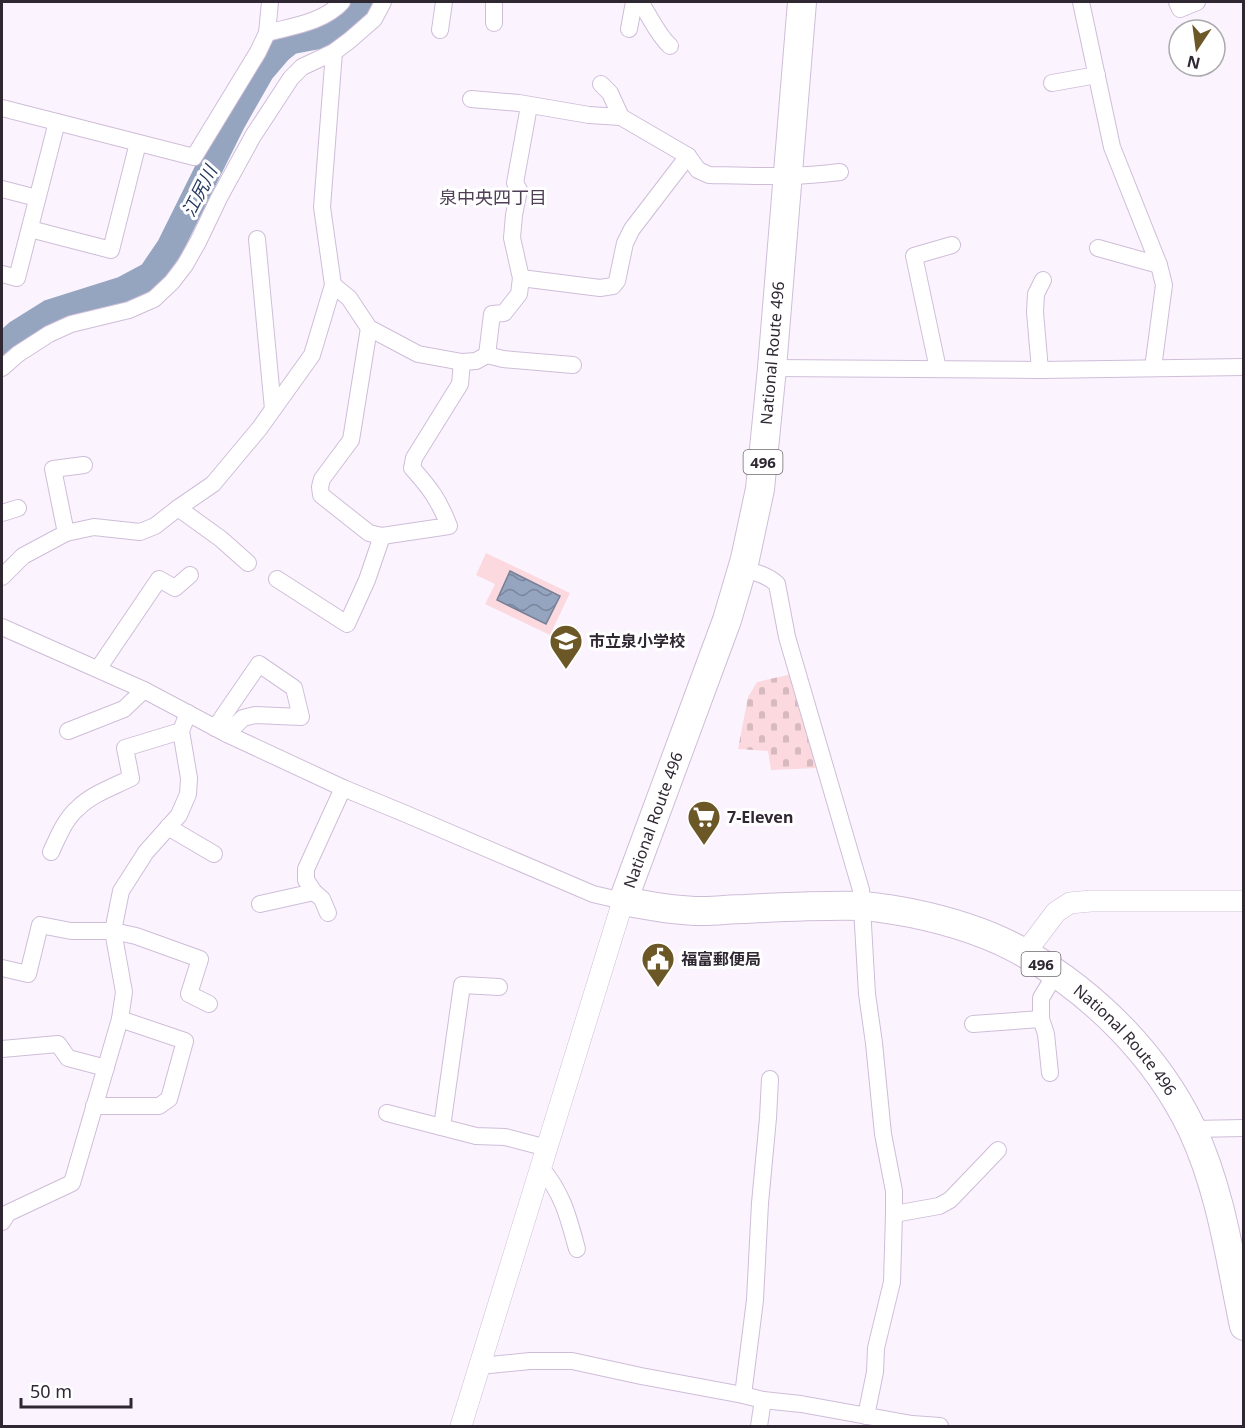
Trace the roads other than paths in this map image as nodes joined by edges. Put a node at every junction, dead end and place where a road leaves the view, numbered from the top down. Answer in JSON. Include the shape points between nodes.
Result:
{"nodes":[{"id":1,"x":270,"y":2,"type":"edge"},
{"id":2,"x":342,"y":2,"type":"edge"},
{"id":3,"x":383,"y":2,"type":"edge"},
{"id":4,"x":444,"y":2,"type":"edge"},
{"id":5,"x":494,"y":2,"type":"edge"},
{"id":6,"x":634,"y":2,"type":"edge"},
{"id":7,"x":640,"y":2,"type":"edge"},
{"id":8,"x":802,"y":2,"type":"edge"},
{"id":9,"x":1085,"y":2,"type":"edge"},
{"id":10,"x":1177,"y":2,"type":"edge"},
{"id":11,"x":1197,"y":2,"type":"edge"},
{"id":12,"x":494,"y":23,"type":"dead end"},
{"id":13,"x":629,"y":29,"type":"dead end"},
{"id":14,"x":440,"y":30,"type":"dead end"},
{"id":15,"x":267,"y":33,"type":"junction"},
{"id":16,"x":670,"y":46,"type":"dead end"},
{"id":17,"x":334,"y":52,"type":"junction"},
{"id":18,"x":1097,"y":75,"type":"junction"},
{"id":19,"x":1052,"y":83,"type":"dead end"},
{"id":20,"x":601,"y":84,"type":"dead end"},
{"id":21,"x":471,"y":99,"type":"dead end"},
{"id":22,"x":529,"y":106,"type":"junction"},
{"id":23,"x":2,"y":108,"type":"edge"},
{"id":24,"x":621,"y":117,"type":"junction"},
{"id":25,"x":57,"y":122,"type":"junction"},
{"id":26,"x":138,"y":143,"type":"junction"},
{"id":27,"x":688,"y":156,"type":"junction"},
{"id":28,"x":840,"y":172,"type":"dead end"},
{"id":29,"x":787,"y":176,"type":"junction"},
{"id":30,"x":2,"y":189,"type":"edge"},
{"id":31,"x":38,"y":198,"type":"junction"},
{"id":32,"x":30,"y":229,"type":"junction"},
{"id":33,"x":257,"y":238,"type":"dead end"},
{"id":34,"x":952,"y":245,"type":"dead end"},
{"id":35,"x":1098,"y":248,"type":"dead end"},
{"id":36,"x":1159,"y":265,"type":"junction"},
{"id":37,"x":2,"y":274,"type":"edge"},
{"id":38,"x":521,"y":278,"type":"junction"},
{"id":39,"x":1043,"y":280,"type":"dead end"},
{"id":40,"x":333,"y":285,"type":"junction"},
{"id":41,"x":369,"y":327,"type":"junction"},
{"id":42,"x":488,"y":355,"type":"junction"},
{"id":43,"x":462,"y":362,"type":"junction"},
{"id":44,"x":573,"y":365,"type":"dead end"},
{"id":45,"x":1244,"y":367,"type":"edge"},
{"id":46,"x":772,"y":368,"type":"junction"},
{"id":47,"x":1153,"y":368,"type":"junction"},
{"id":48,"x":2,"y":369,"type":"edge"},
{"id":49,"x":938,"y":369,"type":"junction"},
{"id":50,"x":1040,"y":370,"type":"junction"},
{"id":51,"x":273,"y":409,"type":"junction"},
{"id":52,"x":84,"y":465,"type":"dead end"},
{"id":53,"x":18,"y":508,"type":"dead end"},
{"id":54,"x":178,"y":508,"type":"junction"},
{"id":55,"x":2,"y":513,"type":"edge"},
{"id":56,"x":66,"y":533,"type":"junction"},
{"id":57,"x":382,"y":536,"type":"junction"},
{"id":58,"x":248,"y":562,"type":"dead end"},
{"id":59,"x":742,"y":569,"type":"junction"},
{"id":60,"x":190,"y":575,"type":"dead end"},
{"id":61,"x":2,"y":577,"type":"edge"},
{"id":62,"x":277,"y":579,"type":"dead end"},
{"id":63,"x":2,"y":627,"type":"edge"},
{"id":64,"x":98,"y":669,"type":"junction"},
{"id":65,"x":144,"y":690,"type":"junction"},
{"id":66,"x":188,"y":714,"type":"junction"},
{"id":67,"x":68,"y":731,"type":"dead end"},
{"id":68,"x":181,"y":731,"type":"junction"},
{"id":69,"x":221,"y":731,"type":"junction"},
{"id":70,"x":344,"y":788,"type":"junction"},
{"id":71,"x":168,"y":827,"type":"junction"},
{"id":72,"x":51,"y":852,"type":"dead end"},
{"id":73,"x":214,"y":855,"type":"dead end"},
{"id":74,"x":314,"y":892,"type":"junction"},
{"id":75,"x":623,"y":901,"type":"junction"},
{"id":76,"x":1244,"y":901,"type":"edge"},
{"id":77,"x":260,"y":904,"type":"dead end"},
{"id":78,"x":863,"y":906,"type":"junction"},
{"id":79,"x":328,"y":913,"type":"dead end"},
{"id":80,"x":113,"y":931,"type":"junction"},
{"id":81,"x":1025,"y":953,"type":"junction"},
{"id":82,"x":2,"y":968,"type":"edge"},
{"id":83,"x":1056,"y":973,"type":"junction"},
{"id":84,"x":498,"y":987,"type":"dead end"},
{"id":85,"x":209,"y":1004,"type":"dead end"},
{"id":86,"x":1041,"y":1018,"type":"junction"},
{"id":87,"x":120,"y":1019,"type":"junction"},
{"id":88,"x":973,"y":1024,"type":"dead end"},
{"id":89,"x":2,"y":1049,"type":"edge"},
{"id":90,"x":106,"y":1068,"type":"junction"},
{"id":91,"x":1050,"y":1072,"type":"dead end"},
{"id":92,"x":770,"y":1079,"type":"dead end"},
{"id":93,"x":94,"y":1106,"type":"junction"},
{"id":94,"x":387,"y":1113,"type":"dead end"},
{"id":95,"x":442,"y":1127,"type":"junction"},
{"id":96,"x":1244,"y":1128,"type":"edge"},
{"id":97,"x":1192,"y":1129,"type":"junction"},
{"id":98,"x":998,"y":1150,"type":"dead end"},
{"id":99,"x":544,"y":1158,"type":"junction"},
{"id":100,"x":894,"y":1214,"type":"junction"},
{"id":101,"x":2,"y":1222,"type":"edge"},
{"id":102,"x":578,"y":1249,"type":"dead end"},
{"id":103,"x":1244,"y":1326,"type":"edge"},
{"id":104,"x":480,"y":1366,"type":"junction"},
{"id":105,"x":743,"y":1395,"type":"junction"},
{"id":106,"x":763,"y":1400,"type":"junction"},
{"id":107,"x":866,"y":1416,"type":"junction"},
{"id":108,"x":461,"y":1426,"type":"edge"},
{"id":109,"x":759,"y":1426,"type":"edge"},
{"id":110,"x":940,"y":1426,"type":"edge"}],
"edges":[{"from":1,"to":15,"type":"street"},
{"from":2,"to":15,"type":"street","via":[[319,18]]},
{"from":3,"to":17,"type":"street","via":[[374,19]]},
{"from":4,"to":14,"type":"street"},
{"from":5,"to":12,"type":"street"},
{"from":6,"to":13,"type":"street"},
{"from":7,"to":16,"type":"street"},
{"from":8,"to":29,"type":"highway","name":"National Route 496","number":"496"},
{"from":9,"to":18,"type":"street"},
{"from":10,"to":11,"type":"street","via":[[1180,9]]},
{"from":15,"to":26,"type":"street","via":[[194,157]]},
{"from":17,"to":40,"type":"street","via":[[322,207]]},
{"from":17,"to":48,"type":"street","via":[[302,67],[291,78],[252,135],[198,242],[172,282],[154,299],[129,310],[71,324],[49,334]]},
{"from":18,"to":19,"type":"street"},
{"from":18,"to":36,"type":"street","via":[[1112,147]]},
{"from":20,"to":24,"type":"street","via":[[610,93]]},
{"from":21,"to":22,"type":"street"},
{"from":22,"to":24,"type":"street"},
{"from":22,"to":38,"type":"street","via":[[515,183],[519,190],[512,238]]},
{"from":23,"to":25,"type":"street"},
{"from":24,"to":27,"type":"street"},
{"from":25,"to":26,"type":"street"},
{"from":25,"to":31,"type":"street"},
{"from":26,"to":32,"type":"street","via":[[111,249]]},
{"from":27,"to":29,"type":"street","via":[[698,170],[709,175]]},
{"from":27,"to":38,"type":"street","via":[[632,229],[613,286],[600,288]]},
{"from":28,"to":29,"type":"street"},
{"from":29,"to":46,"type":"highway","name":"National Route 496","number":"496"},
{"from":30,"to":31,"type":"street"},
{"from":31,"to":32,"type":"street"},
{"from":32,"to":37,"type":"street","via":[[17,278]]},
{"from":33,"to":51,"type":"street"},
{"from":34,"to":49,"type":"street","via":[[914,256]]},
{"from":35,"to":36,"type":"street"},
{"from":36,"to":47,"type":"street","via":[[1164,285]]},
{"from":38,"to":42,"type":"street","via":[[519,294],[504,313],[492,314]]},
{"from":39,"to":50,"type":"street","via":[[1036,294],[1035,312]]},
{"from":40,"to":41,"type":"street","via":[[349,298]]},
{"from":40,"to":51,"type":"street","via":[[312,355]]},
{"from":41,"to":43,"type":"street","via":[[418,354]]},
{"from":41,"to":57,"type":"street","via":[[351,440],[320,487],[321,495],[369,533]]},
{"from":42,"to":43,"type":"street"},
{"from":42,"to":44,"type":"street"},
{"from":43,"to":57,"type":"street","via":[[460,384],[414,458],[412,468],[433,492],[449,526]]},
{"from":45,"to":47,"type":"street"},
{"from":46,"to":49,"type":"street"},
{"from":46,"to":59,"type":"highway","name":"National Route 496","number":"496","via":[[760,489]]},
{"from":47,"to":50,"type":"street"},
{"from":49,"to":50,"type":"street"},
{"from":51,"to":54,"type":"street","via":[[213,484]]},
{"from":52,"to":56,"type":"street","via":[[53,469]]},
{"from":53,"to":55,"type":"street"},
{"from":54,"to":56,"type":"street","via":[[140,532],[94,527]]},
{"from":54,"to":58,"type":"street"},
{"from":56,"to":61,"type":"street","via":[[23,556]]},
{"from":57,"to":62,"type":"street","via":[[347,624]]},
{"from":59,"to":75,"type":"highway","name":"National Route 496","number":"496","via":[[727,620]]},
{"from":59,"to":78,"type":"street","via":[[757,572],[777,584],[787,637]]},
{"from":60,"to":64,"type":"street","via":[[175,588],[159,579]]},
{"from":63,"to":64,"type":"street"},
{"from":64,"to":65,"type":"street"},
{"from":65,"to":66,"type":"street"},
{"from":65,"to":67,"type":"street","via":[[124,709]]},
{"from":66,"to":68,"type":"street"},
{"from":66,"to":69,"type":"street"},
{"from":68,"to":71,"type":"street","via":[[188,794],[179,815]]},
{"from":68,"to":72,"type":"street","via":[[125,748],[131,778],[77,808]]},
{"from":69,"to":69,"type":"street","via":[[260,664],[294,688],[301,717],[255,715]]},
{"from":69,"to":70,"type":"street"},
{"from":70,"to":74,"type":"street","via":[[306,869],[306,880]]},
{"from":70,"to":75,"type":"street","via":[[593,894]]},
{"from":71,"to":73,"type":"street"},
{"from":71,"to":80,"type":"street","via":[[121,891]]},
{"from":74,"to":77,"type":"street"},
{"from":74,"to":79,"type":"street"},
{"from":75,"to":78,"type":"highway","name":"National Route 496","number":"496","via":[[704,911]]},
{"from":75,"to":99,"type":"street"},
{"from":76,"to":81,"type":"street","via":[[1070,903],[1056,912]]},
{"from":78,"to":81,"type":"highway","name":"National Route 496","number":"496","via":[[927,916],[989,936]]},
{"from":78,"to":100,"type":"street","via":[[867,994]]},
{"from":80,"to":82,"type":"street","via":[[71,931],[40,925],[28,974]]},
{"from":80,"to":85,"type":"street","via":[[200,959],[189,994]]},
{"from":80,"to":87,"type":"street","via":[[124,992]]},
{"from":81,"to":83,"type":"highway","name":"National Route 496","number":"496"},
{"from":83,"to":86,"type":"street","via":[[1041,999]]},
{"from":83,"to":97,"type":"highway","name":"National Route 496","number":"496","via":[[1091,999],[1127,1034],[1160,1074]]},
{"from":84,"to":95,"type":"street","via":[[462,985]]},
{"from":86,"to":88,"type":"street"},
{"from":86,"to":91,"type":"street"},
{"from":87,"to":90,"type":"street"},
{"from":87,"to":93,"type":"street","via":[[185,1041],[169,1099],[159,1106]]},
{"from":89,"to":90,"type":"street","via":[[58,1044],[68,1058]]},
{"from":90,"to":93,"type":"street"},
{"from":92,"to":105,"type":"street","via":[[755,1300]]},
{"from":93,"to":101,"type":"street","via":[[72,1183],[8,1213]]},
{"from":94,"to":95,"type":"street"},
{"from":95,"to":99,"type":"street","via":[[476,1136],[505,1137]]},
{"from":96,"to":97,"type":"street"},
{"from":97,"to":103,"type":"highway","name":"National Route 496","number":"496","via":[[1220,1207]]},
{"from":98,"to":100,"type":"street","via":[[950,1200],[939,1206]]},
{"from":99,"to":102,"type":"street","via":[[566,1207]]},
{"from":99,"to":104,"type":"street"},
{"from":100,"to":107,"type":"street","via":[[892,1282],[876,1348]]},
{"from":104,"to":105,"type":"street","via":[[572,1361]]},
{"from":104,"to":108,"type":"street"},
{"from":105,"to":106,"type":"street"},
{"from":106,"to":107,"type":"street"},
{"from":106,"to":109,"type":"street"},
{"from":107,"to":110,"type":"street"}]}
